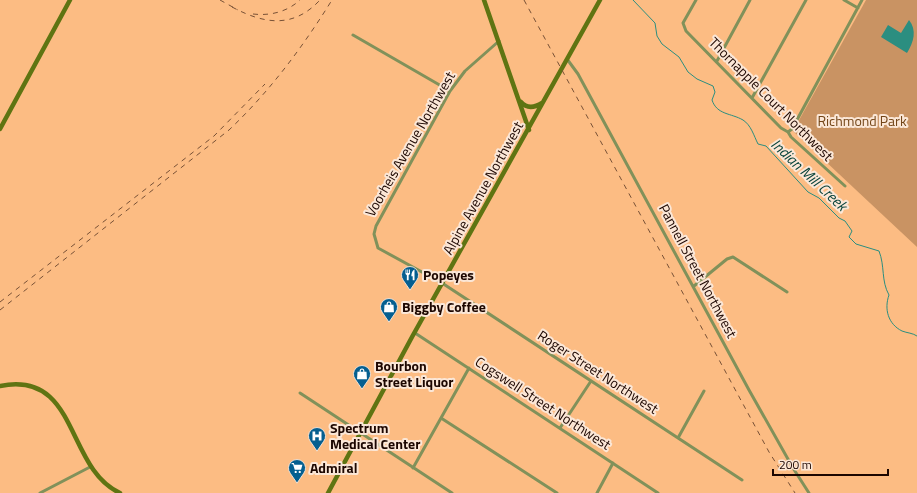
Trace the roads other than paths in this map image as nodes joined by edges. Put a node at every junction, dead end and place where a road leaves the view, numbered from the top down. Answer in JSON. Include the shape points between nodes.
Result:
{"nodes":[{"id":1,"x":70,"y":0,"type":"edge"},
{"id":2,"x":484,"y":0,"type":"edge"},
{"id":3,"x":600,"y":0,"type":"edge"},
{"id":4,"x":696,"y":0,"type":"edge"},
{"id":5,"x":750,"y":0,"type":"edge"},
{"id":6,"x":806,"y":0,"type":"edge"},
{"id":7,"x":844,"y":0,"type":"edge"},
{"id":8,"x":862,"y":0,"type":"edge"},
{"id":9,"x":858,"y":8,"type":"junction"},
{"id":10,"x":353,"y":35,"type":"dead end"},
{"id":11,"x":499,"y":42,"type":"junction"},
{"id":12,"x":567,"y":59,"type":"junction"},
{"id":13,"x":717,"y":61,"type":"junction"},
{"id":14,"x":450,"y":91,"type":"junction"},
{"id":15,"x":518,"y":98,"type":"junction"},
{"id":16,"x":752,"y":98,"type":"junction"},
{"id":17,"x":544,"y":102,"type":"junction"},
{"id":18,"x":0,"y":129,"type":"edge"},
{"id":19,"x":529,"y":130,"type":"junction"},
{"id":20,"x":788,"y":132,"type":"junction"},
{"id":21,"x":845,"y":186,"type":"dead end"},
{"id":22,"x":442,"y":283,"type":"junction"},
{"id":23,"x":694,"y":286,"type":"junction"},
{"id":24,"x":787,"y":292,"type":"dead end"},
{"id":25,"x":414,"y":333,"type":"junction"},
{"id":26,"x":469,"y":368,"type":"junction"},
{"id":27,"x":591,"y":381,"type":"junction"},
{"id":28,"x":0,"y":386,"type":"edge"},
{"id":29,"x":704,"y":391,"type":"dead end"},
{"id":30,"x":300,"y":393,"type":"dead end"},
{"id":31,"x":441,"y":418,"type":"junction"},
{"id":32,"x":560,"y":428,"type":"junction"},
{"id":33,"x":360,"y":432,"type":"junction"},
{"id":34,"x":678,"y":438,"type":"junction"},
{"id":35,"x":614,"y":463,"type":"junction"},
{"id":36,"x":90,"y":467,"type":"junction"},
{"id":37,"x":413,"y":468,"type":"junction"},
{"id":38,"x":742,"y":480,"type":"dead end"},
{"id":39,"x":40,"y":493,"type":"edge"},
{"id":40,"x":120,"y":493,"type":"edge"},
{"id":41,"x":328,"y":493,"type":"edge"},
{"id":42,"x":452,"y":493,"type":"edge"},
{"id":43,"x":556,"y":493,"type":"edge"},
{"id":44,"x":597,"y":493,"type":"edge"},
{"id":45,"x":658,"y":493,"type":"edge"},
{"id":46,"x":809,"y":493,"type":"edge"}],
"edges":[{"from":1,"to":18,"type":"main road"},
{"from":2,"to":11,"type":"main road"},
{"from":3,"to":12,"type":"main road","name":"Alpine Avenue Northwest"},
{"from":4,"to":13,"type":"street","name":"Thornapple Court Northwest","via":[[683,26]]},
{"from":5,"to":13,"type":"street"},
{"from":6,"to":16,"type":"street"},
{"from":7,"to":9,"type":"street"},
{"from":8,"to":9,"type":"street"},
{"from":9,"to":20,"type":"street","via":[[792,129]]},
{"from":10,"to":14,"type":"street"},
{"from":11,"to":14,"type":"street","name":"Voorheis Avenue Northwest","via":[[465,71]]},
{"from":11,"to":15,"type":"main road"},
{"from":12,"to":17,"type":"main road","name":"Alpine Avenue Northwest"},
{"from":12,"to":23,"type":"street","name":"Pannell Street Northwest","via":[[578,74]]},
{"from":13,"to":16,"type":"street","name":"Thornapple Court Northwest"},
{"from":14,"to":22,"type":"street","name":"Voorheis Avenue Northwest","via":[[374,234],[378,248]]},
{"from":15,"to":17,"type":"main road","via":[[529,107]]},
{"from":15,"to":19,"type":"main road"},
{"from":16,"to":20,"type":"street","name":"Thornapple Court Northwest","via":[[780,128]]},
{"from":17,"to":19,"type":"main road","name":"Alpine Avenue Northwest"},
{"from":19,"to":22,"type":"main road","name":"Alpine Avenue Northwest"},
{"from":20,"to":21,"type":"street","name":"Thornapple Court Northwest"},
{"from":22,"to":25,"type":"main road","name":"Alpine Avenue Northwest"},
{"from":22,"to":27,"type":"street","name":"Roger Street Northwest"},
{"from":23,"to":24,"type":"street","via":[[727,259],[735,258]]},
{"from":23,"to":46,"type":"street","name":"Pannell Street Northwest"},
{"from":25,"to":26,"type":"street","name":"Cogswell Street Northwest"},
{"from":25,"to":33,"type":"main road","name":"Alpine Avenue Northwest"},
{"from":26,"to":31,"type":"street"},
{"from":26,"to":32,"type":"street","name":"Cogswell Street Northwest"},
{"from":27,"to":32,"type":"street"},
{"from":27,"to":34,"type":"street","name":"Roger Street Northwest"},
{"from":28,"to":36,"type":"main road","via":[[8,384],[33,387],[52,398],[63,412]]},
{"from":29,"to":34,"type":"street"},
{"from":30,"to":33,"type":"street"},
{"from":31,"to":37,"type":"street"},
{"from":31,"to":43,"type":"street"},
{"from":32,"to":35,"type":"street","name":"Cogswell Street Northwest"},
{"from":33,"to":37,"type":"street"},
{"from":33,"to":41,"type":"main road","name":"Alpine Avenue Northwest"},
{"from":34,"to":38,"type":"street","name":"Roger Street Northwest"},
{"from":35,"to":44,"type":"street"},
{"from":35,"to":45,"type":"street","name":"Cogswell Street Northwest"},
{"from":36,"to":39,"type":"street"},
{"from":36,"to":40,"type":"main road","via":[[105,484]]},
{"from":37,"to":42,"type":"street"}]}
